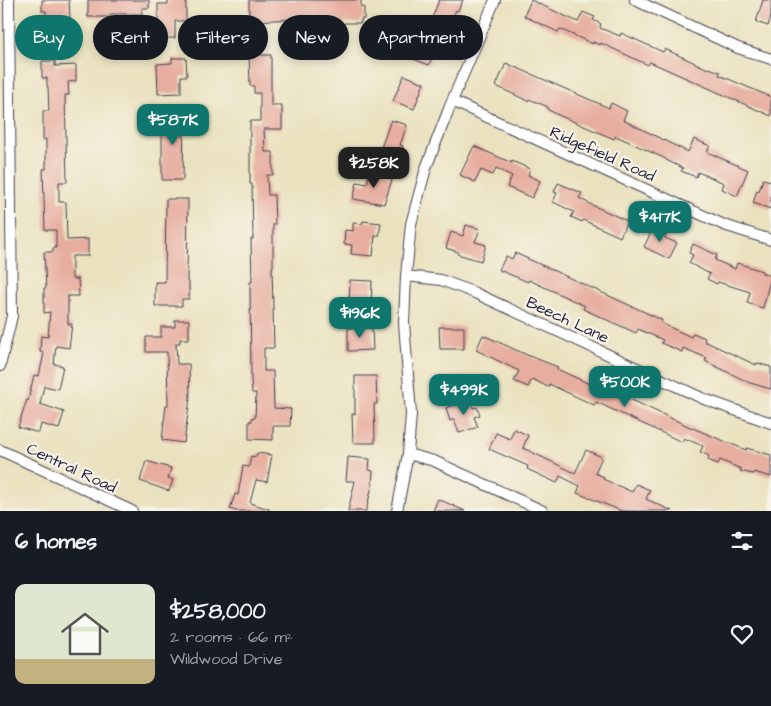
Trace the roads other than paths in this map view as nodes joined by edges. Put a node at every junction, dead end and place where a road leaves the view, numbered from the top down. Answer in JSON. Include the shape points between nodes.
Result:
{"nodes":[{"id":1,"x":9,"y":0,"type":"edge"},
{"id":2,"x":495,"y":0,"type":"edge"},
{"id":3,"x":635,"y":0,"type":"edge"},
{"id":4,"x":771,"y":59,"type":"edge"},
{"id":5,"x":452,"y":101,"type":"junction"},
{"id":6,"x":771,"y":240,"type":"edge"},
{"id":7,"x":406,"y":276,"type":"junction"},
{"id":8,"x":0,"y":366,"type":"edge"},
{"id":9,"x":771,"y":423,"type":"edge"},
{"id":10,"x":0,"y":450,"type":"edge"},
{"id":11,"x":408,"y":454,"type":"junction"},
{"id":12,"x":132,"y":511,"type":"edge"},
{"id":13,"x":397,"y":511,"type":"edge"},
{"id":14,"x":543,"y":511,"type":"edge"}],
"edges":[{"from":1,"to":8,"type":"street","via":[[12,316]]},
{"from":2,"to":5,"type":"street"},
{"from":3,"to":4,"type":"street","via":[[738,48]]},
{"from":5,"to":6,"type":"street","name":"Ridgefield Road","via":[[724,225]]},
{"from":5,"to":7,"type":"street","via":[[426,168],[411,224]]},
{"from":7,"to":9,"type":"street","name":"Beech Lane","via":[[441,280],[475,293],[704,398]]},
{"from":7,"to":11,"type":"street","via":[[404,323],[411,414]]},
{"from":10,"to":12,"type":"street","name":"Central Road"},
{"from":11,"to":13,"type":"street"},
{"from":11,"to":14,"type":"street","via":[[434,461]]}]}
